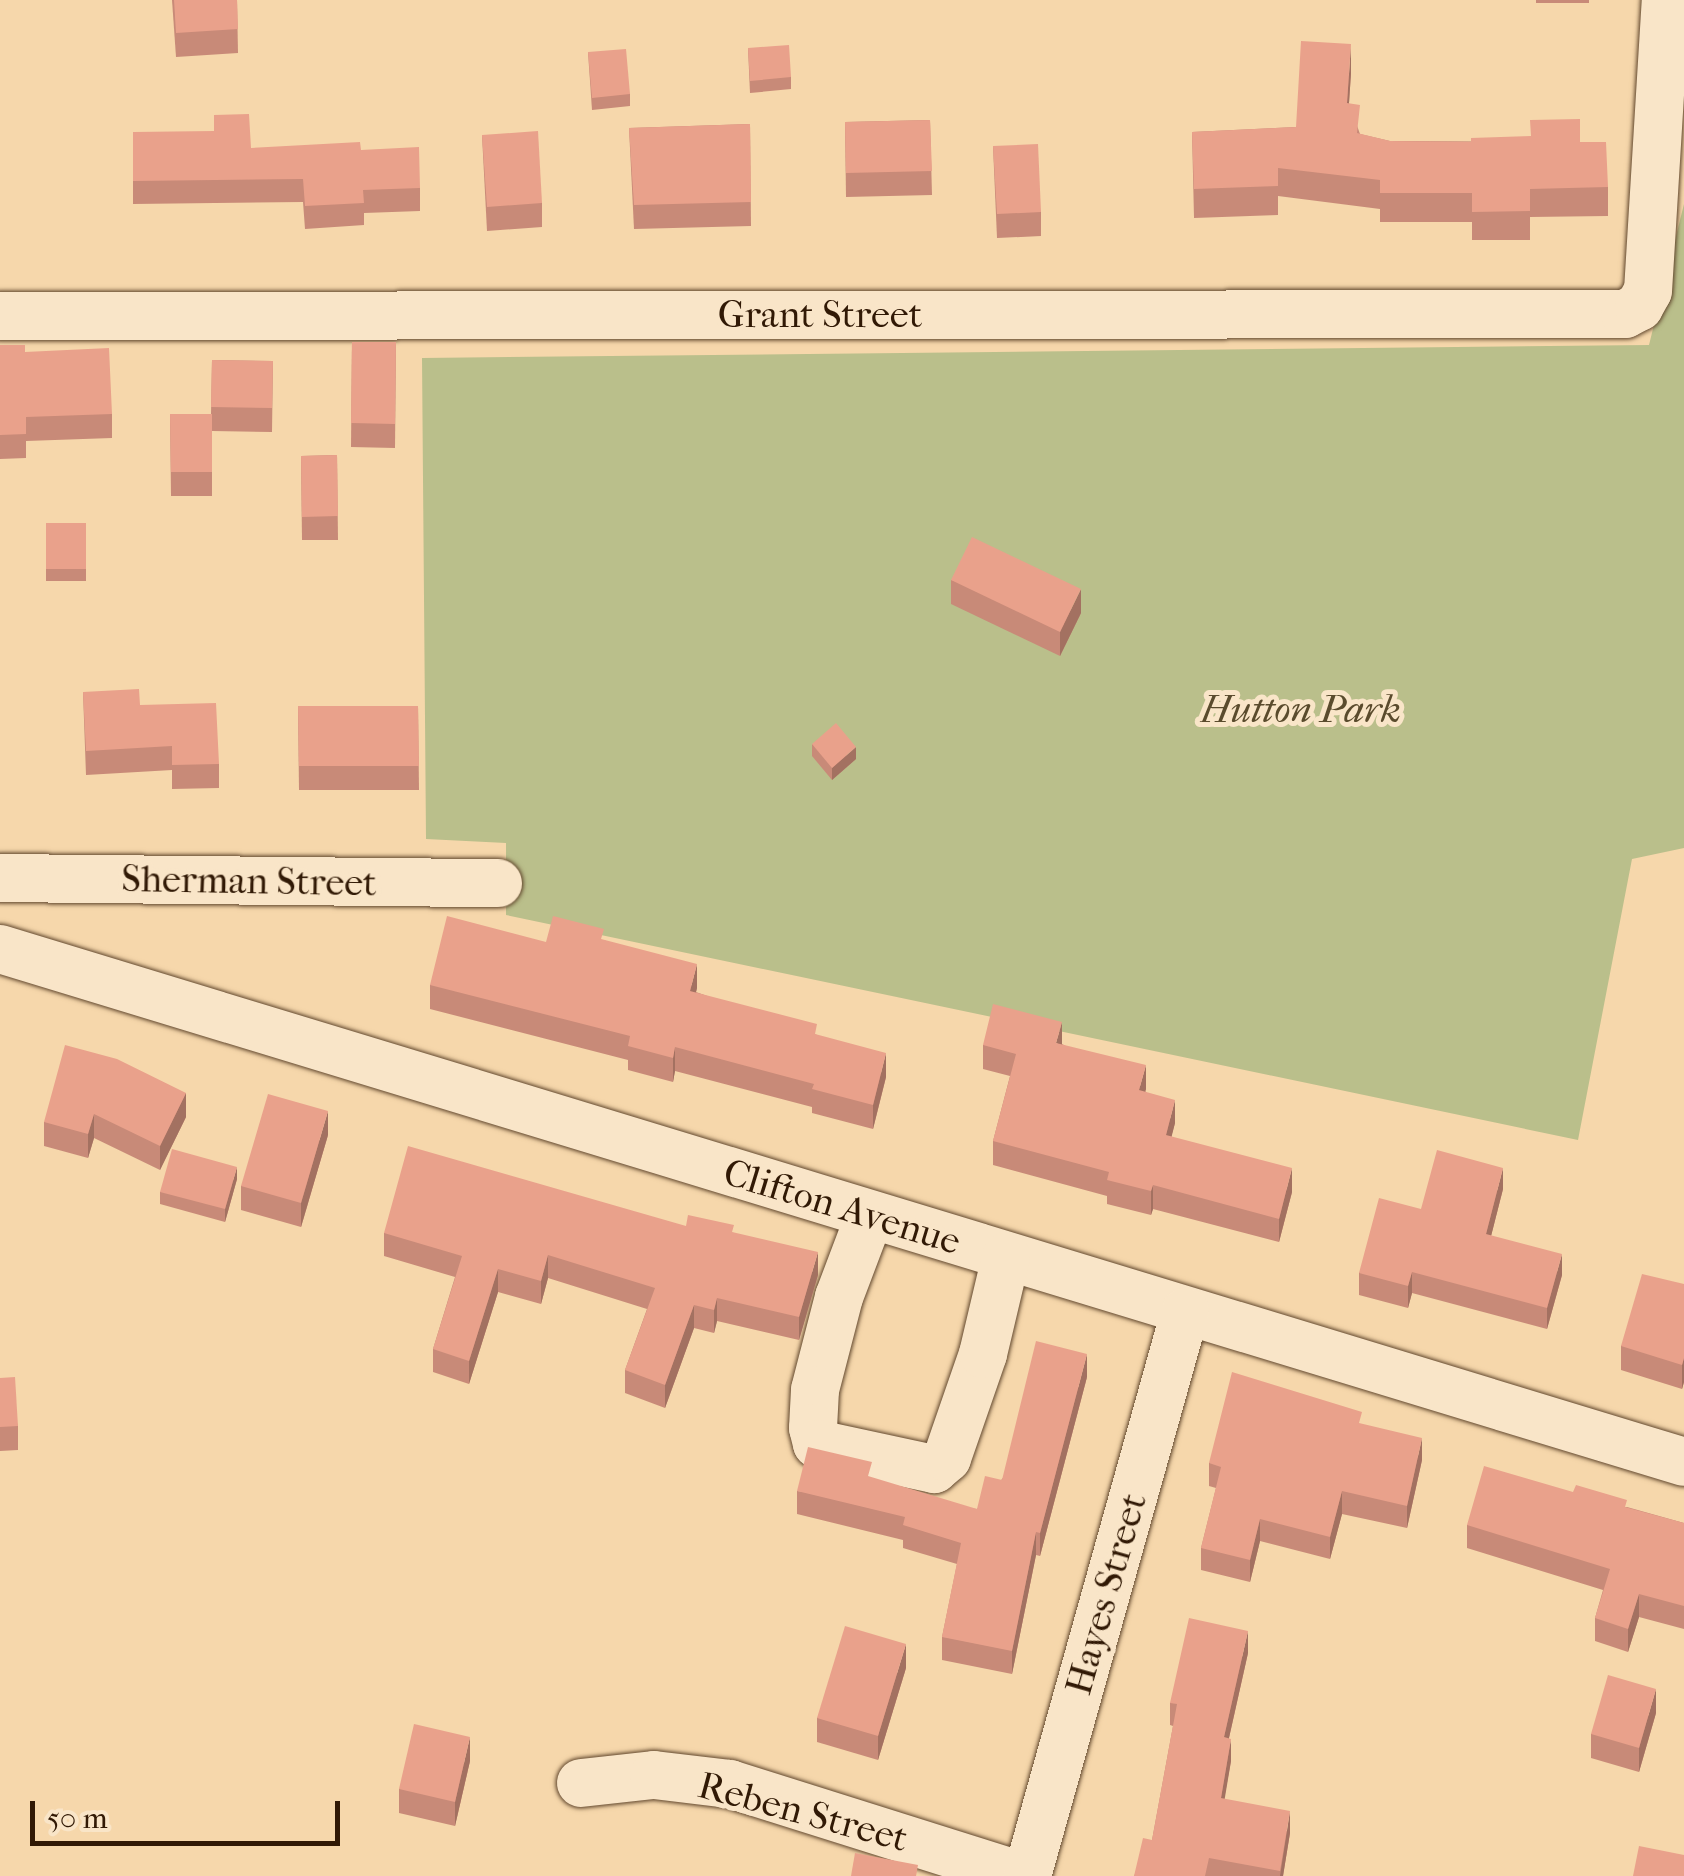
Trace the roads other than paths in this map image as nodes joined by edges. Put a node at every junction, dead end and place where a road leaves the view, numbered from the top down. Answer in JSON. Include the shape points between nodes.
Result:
{"nodes":[{"id":1,"x":1666,"y":0,"type":"edge"},
{"id":2,"x":0,"y":316,"type":"edge"},
{"id":3,"x":0,"y":878,"type":"edge"},
{"id":4,"x":498,"y":883,"type":"dead end"},
{"id":5,"x":0,"y":949,"type":"edge"},
{"id":6,"x":870,"y":1215,"type":"junction"},
{"id":7,"x":1006,"y":1257,"type":"junction"},
{"id":8,"x":1185,"y":1312,"type":"junction"},
{"id":9,"x":1684,"y":1462,"type":"edge"},
{"id":10,"x":581,"y":1783,"type":"dead end"},
{"id":11,"x":1024,"y":1876,"type":"edge"}],
"edges":[{"from":1,"to":2,"type":"street","name":"Grant Street","via":[[1648,291],[1625,314]]},
{"from":3,"to":4,"type":"street","name":"Sherman Street"},
{"from":5,"to":6,"type":"street","name":"Clifton Avenue"},
{"from":6,"to":7,"type":"street","name":"Clifton Avenue"},
{"from":6,"to":7,"type":"street","via":[[815,1390],[818,1444],[934,1469],[947,1458],[983,1354]]},
{"from":7,"to":8,"type":"street","name":"Clifton Avenue"},
{"from":8,"to":9,"type":"street","name":"Clifton Avenue"},
{"from":8,"to":11,"type":"street","name":"Hayes Street"},
{"from":10,"to":11,"type":"street","name":"Reben Street","via":[[654,1775],[730,1784]]}]}
